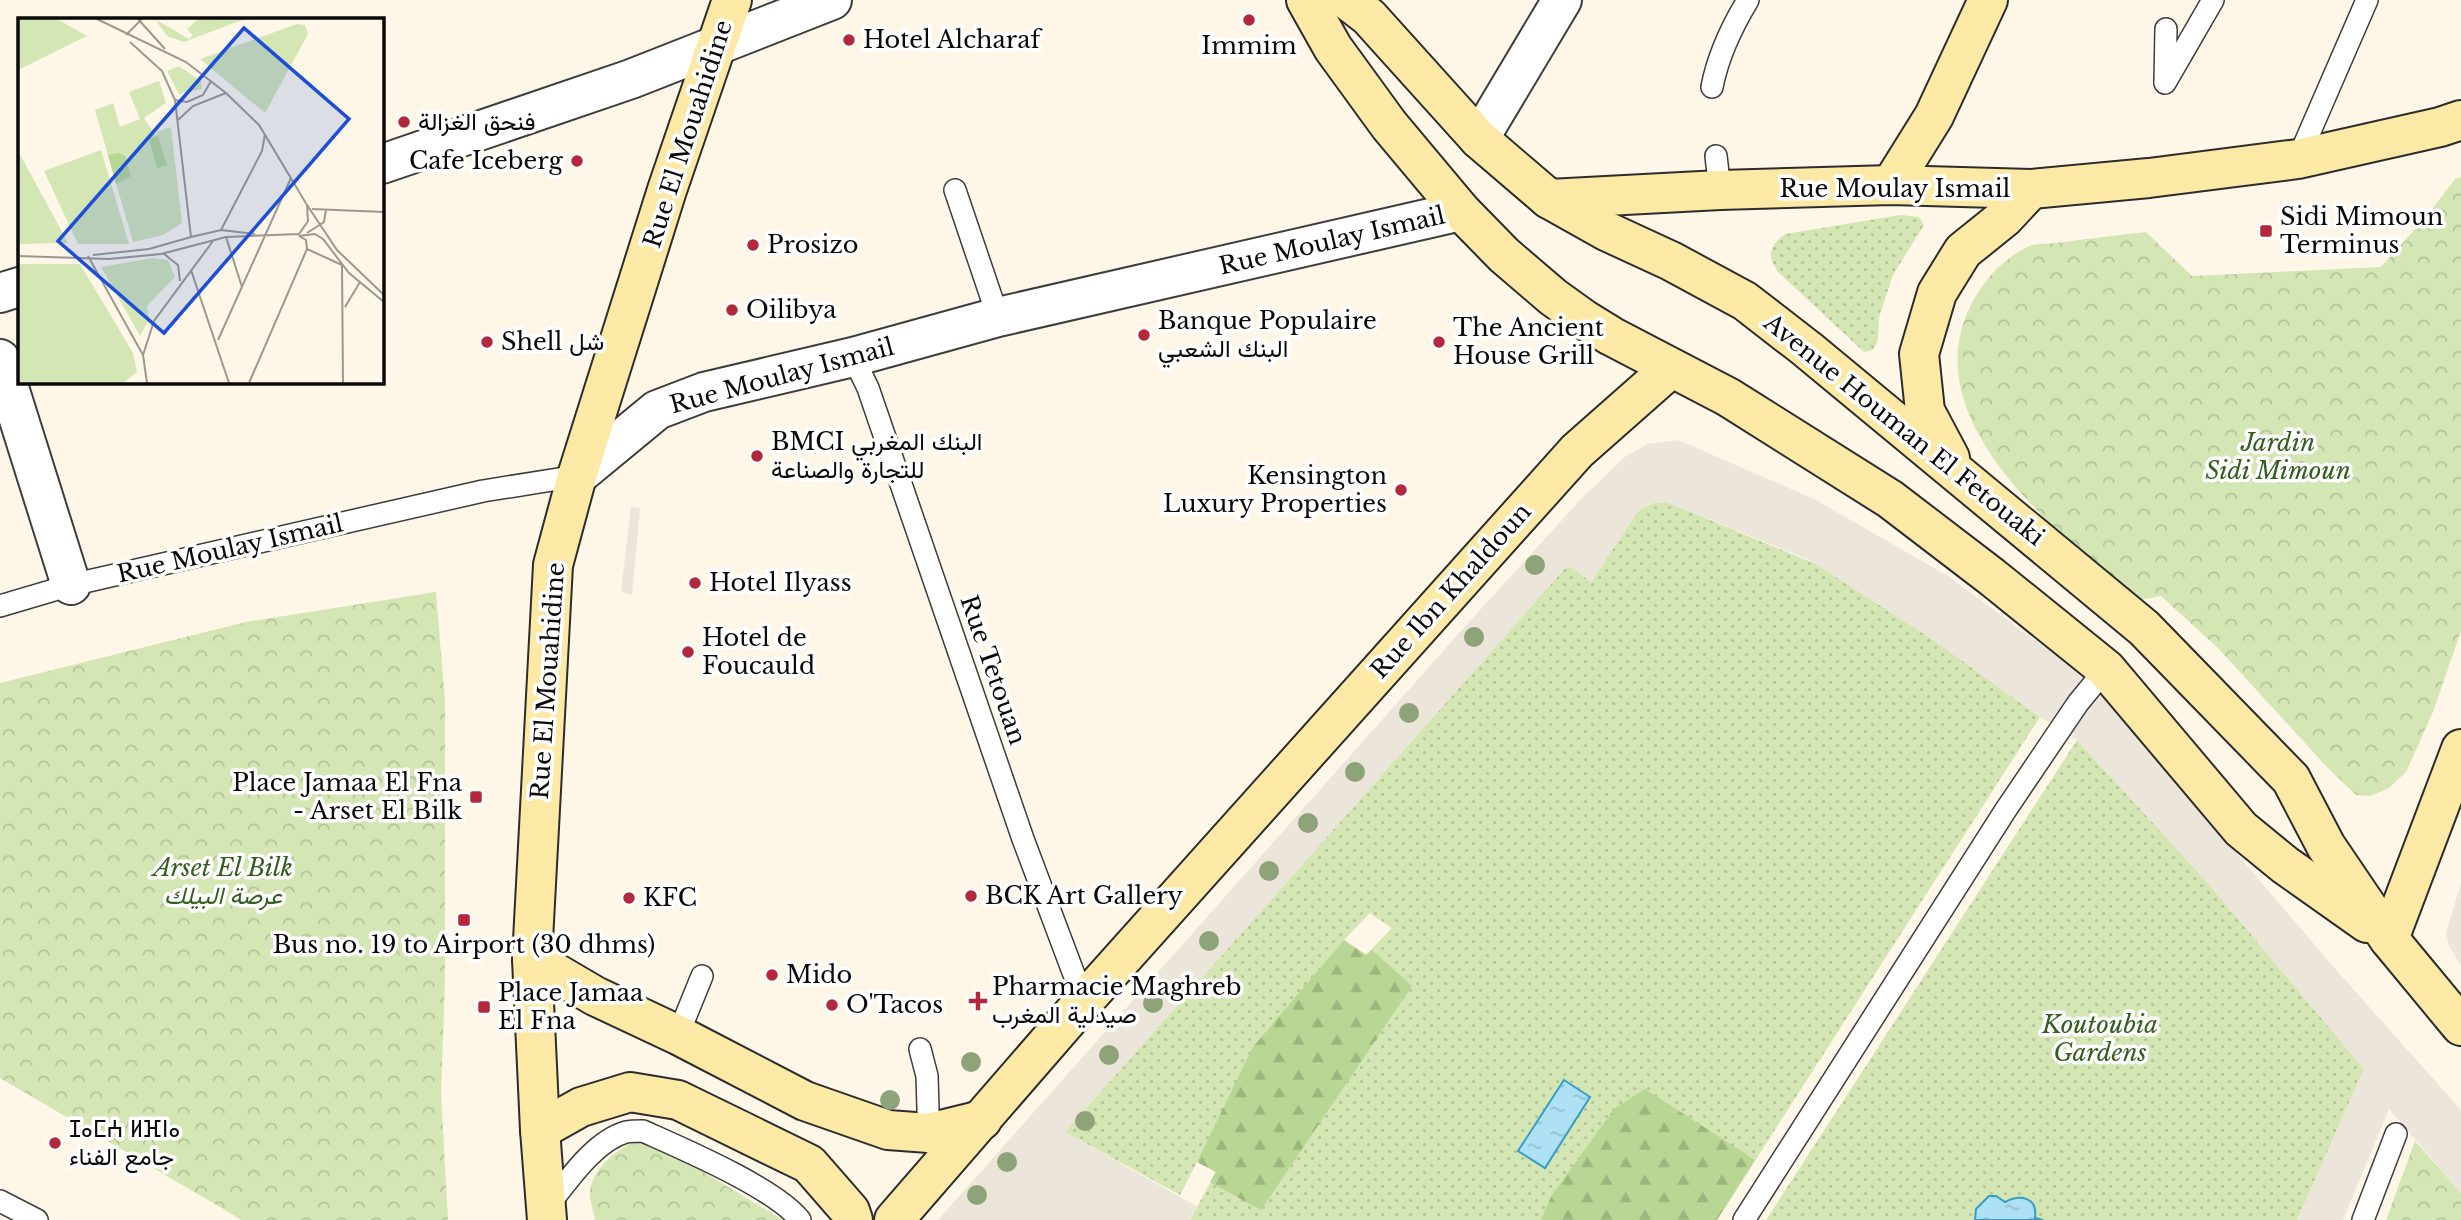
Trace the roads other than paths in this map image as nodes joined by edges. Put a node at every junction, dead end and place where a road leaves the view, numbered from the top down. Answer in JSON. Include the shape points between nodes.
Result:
{"nodes":[{"id":1,"x":732,"y":0,"type":"edge"},
{"id":2,"x":832,"y":0,"type":"edge"},
{"id":3,"x":1306,"y":0,"type":"edge"},
{"id":4,"x":1347,"y":0,"type":"edge"},
{"id":5,"x":1562,"y":0,"type":"edge"},
{"id":6,"x":1748,"y":0,"type":"edge"},
{"id":7,"x":1988,"y":0,"type":"edge"},
{"id":8,"x":2213,"y":0,"type":"edge"},
{"id":9,"x":2367,"y":0,"type":"edge"},
{"id":10,"x":2166,"y":29,"type":"dead end"},
{"id":11,"x":716,"y":47,"type":"junction"},
{"id":12,"x":1712,"y":87,"type":"dead end"},
{"id":13,"x":2461,"y":120,"type":"edge"},
{"id":14,"x":1479,"y":139,"type":"junction"},
{"id":15,"x":2298,"y":159,"type":"junction"},
{"id":16,"x":383,"y":164,"type":"edge"},
{"id":17,"x":1891,"y":185,"type":"junction"},
{"id":18,"x":2031,"y":189,"type":"junction"},
{"id":19,"x":955,"y":190,"type":"dead end"},
{"id":20,"x":1549,"y":199,"type":"junction"},
{"id":21,"x":1461,"y":211,"type":"junction"},
{"id":22,"x":18,"y":287,"type":"edge"},
{"id":23,"x":0,"y":293,"type":"edge"},
{"id":24,"x":998,"y":317,"type":"junction"},
{"id":25,"x":853,"y":357,"type":"junction"},
{"id":26,"x":0,"y":359,"type":"edge"},
{"id":27,"x":1671,"y":368,"type":"junction"},
{"id":28,"x":1958,"y":472,"type":"junction"},
{"id":29,"x":577,"y":476,"type":"junction"},
{"id":30,"x":71,"y":585,"type":"junction"},
{"id":31,"x":0,"y":606,"type":"edge"},
{"id":32,"x":2106,"y":669,"type":"junction"},
{"id":33,"x":2461,"y":749,"type":"edge"},
{"id":34,"x":2389,"y":939,"type":"junction"},
{"id":35,"x":532,"y":959,"type":"junction"},
{"id":36,"x":702,"y":976,"type":"dead end"},
{"id":37,"x":1084,"y":1001,"type":"junction"},
{"id":38,"x":2461,"y":1026,"type":"edge"},
{"id":39,"x":678,"y":1035,"type":"junction"},
{"id":40,"x":920,"y":1049,"type":"dead end"},
{"id":41,"x":982,"y":1120,"type":"junction"},
{"id":42,"x":540,"y":1130,"type":"junction"},
{"id":43,"x":929,"y":1133,"type":"junction"},
{"id":44,"x":2396,"y":1134,"type":"dead end"},
{"id":45,"x":926,"y":1182,"type":"junction"},
{"id":46,"x":0,"y":1200,"type":"edge"},
{"id":47,"x":546,"y":1214,"type":"edge"},
{"id":48,"x":37,"y":1220,"type":"edge"},
{"id":49,"x":800,"y":1220,"type":"edge"},
{"id":50,"x":853,"y":1220,"type":"edge"},
{"id":51,"x":894,"y":1220,"type":"edge"},
{"id":52,"x":1744,"y":1220,"type":"edge"},
{"id":53,"x":2363,"y":1220,"type":"edge"}],
"edges":[{"from":1,"to":11,"type":"main road","name":"Rue El Mouahidine"},
{"from":2,"to":11,"type":"street"},
{"from":3,"to":21,"type":"main road","via":[[1333,48],[1389,125]]},
{"from":4,"to":14,"type":"main road","name":"Avenue Houman El Fetouaki","via":[[1369,17]]},
{"from":5,"to":14,"type":"street"},
{"from":6,"to":12,"type":"lane","via":[[1731,29]]},
{"from":7,"to":17,"type":"main road","via":[[1934,116]]},
{"from":8,"to":10,"type":"lane","via":[[2165,83]]},
{"from":9,"to":15,"type":"lane"},
{"from":11,"to":16,"type":"street"},
{"from":11,"to":29,"type":"main road","name":"Rue El Mouahidine"},
{"from":13,"to":15,"type":"main road","name":"Rue Moulay Ismail"},
{"from":14,"to":20,"type":"main road","name":"Avenue Houman El Fetouaki"},
{"from":15,"to":18,"type":"main road","name":"Rue Moulay Ismail"},
{"from":17,"to":18,"type":"main road","name":"Rue Moulay Ismail"},
{"from":17,"to":20,"type":"main road","name":"Rue Moulay Ismail","via":[[1718,173]]},
{"from":18,"to":28,"type":"main road","name":"Rue Moulay Ismail","via":[[1963,251],[1937,293],[1919,354],[1925,411]]},
{"from":19,"to":24,"type":"lane"},
{"from":20,"to":28,"type":"main road","name":"Avenue Houman El Fetouaki","via":[[1745,301]]},
{"from":21,"to":24,"type":"street","name":"Rue Moulay Ismail"},
{"from":21,"to":27,"type":"main road","via":[[1553,297],[1611,336]]},
{"from":22,"to":23,"type":"street"},
{"from":24,"to":25,"type":"street","name":"Rue Moulay Ismail"},
{"from":25,"to":29,"type":"street","name":"Rue Moulay Ismail","via":[[704,392],[657,410]]},
{"from":25,"to":37,"type":"lane","name":"Rue Tetouan","via":[[868,388],[1023,839]]},
{"from":26,"to":30,"type":"street"},
{"from":27,"to":32,"type":"main road","name":"Avenue Houman El Fetouaki","via":[[1728,397],[1890,499]]},
{"from":27,"to":37,"type":"main road","name":"Rue Ibn Khaldoun","via":[[1577,452]]},
{"from":28,"to":34,"type":"main road","name":"Avenue Houman El Fetouaki","via":[[2144,628],[2291,779],[2326,846]]},
{"from":29,"to":30,"type":"lane","name":"Rue Moulay Ismail","via":[[482,491]]},
{"from":29,"to":35,"type":"main road","name":"Rue El Mouahidine","via":[[553,565]]},
{"from":30,"to":31,"type":"lane","name":"Rue Moulay Ismail"},
{"from":32,"to":34,"type":"main road","name":"Avenue Houman El Fetouaki","via":[[2241,829]]},
{"from":32,"to":52,"type":"lane","via":[[2005,811]]},
{"from":33,"to":34,"type":"main road"},
{"from":34,"to":38,"type":"main road","name":"Avenue Houman El Fetouaki"},
{"from":35,"to":39,"type":"main road","via":[[595,996]]},
{"from":35,"to":42,"type":"main road","name":"Rue El Mouahidine"},
{"from":36,"to":39,"type":"lane"},
{"from":37,"to":41,"type":"main road","name":"Rue Ibn Khaldoun"},
{"from":39,"to":43,"type":"main road","via":[[805,1101],[888,1130]]},
{"from":40,"to":43,"type":"lane","via":[[927,1076]]},
{"from":41,"to":43,"type":"main road"},
{"from":41,"to":45,"type":"main road","name":"Rue Ibn Khaldoun"},
{"from":42,"to":47,"type":"main road","name":"Rue El Mouahidine"},
{"from":42,"to":50,"type":"main road","via":[[581,1107],[630,1092],[678,1100],[809,1164]]},
{"from":43,"to":45,"type":"lane"},
{"from":44,"to":53,"type":"lane"},
{"from":45,"to":51,"type":"main road","name":"Rue Ibn Khaldoun"},
{"from":46,"to":48,"type":"lane"},
{"from":47,"to":49,"type":"lane","via":[[584,1160],[625,1132],[643,1130],[758,1188]]}]}
